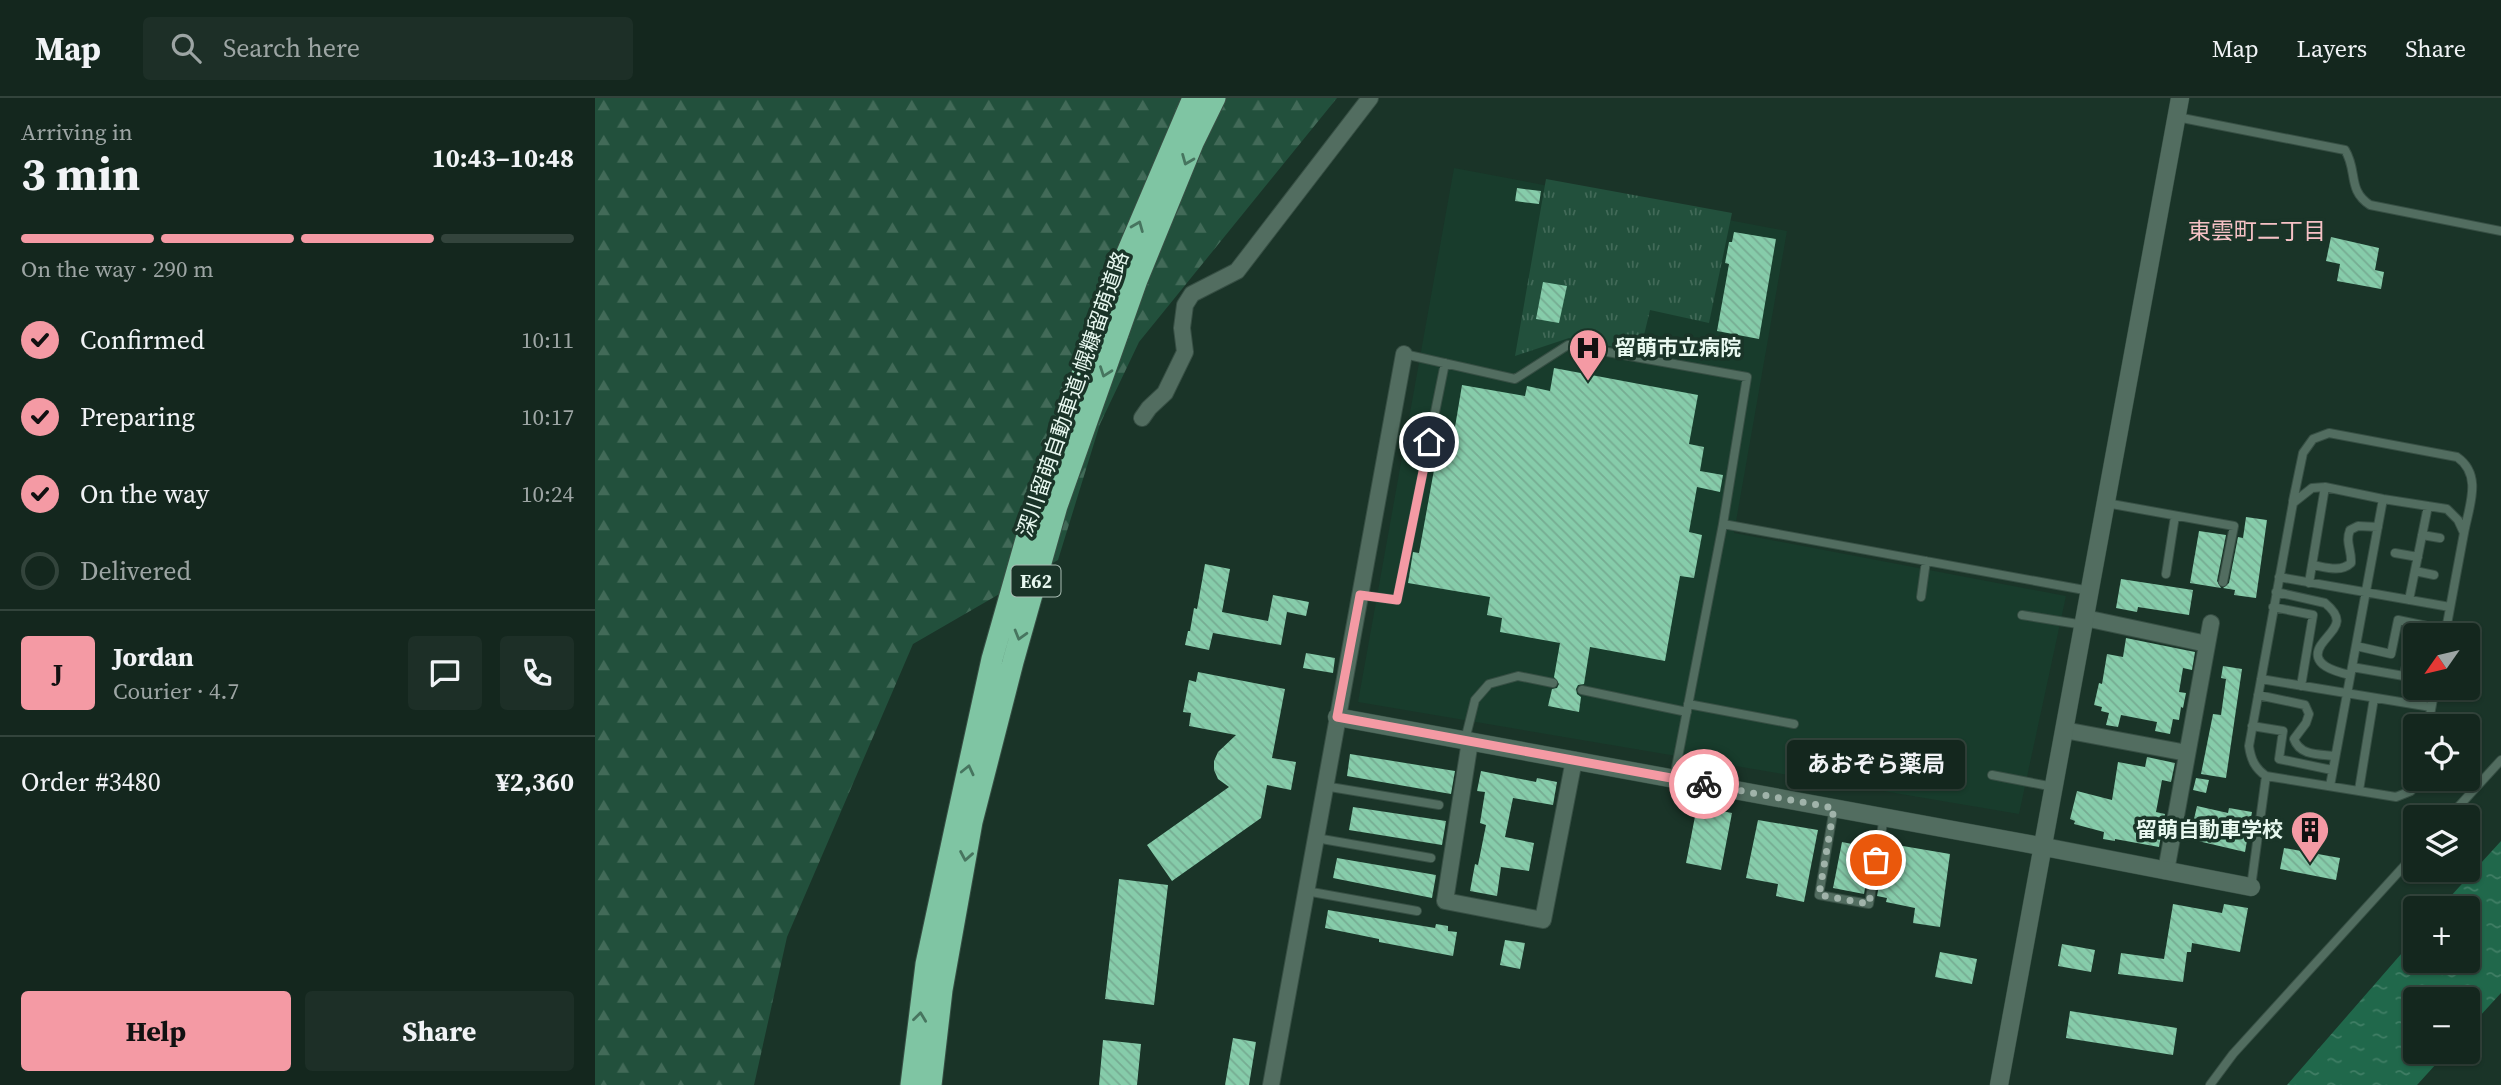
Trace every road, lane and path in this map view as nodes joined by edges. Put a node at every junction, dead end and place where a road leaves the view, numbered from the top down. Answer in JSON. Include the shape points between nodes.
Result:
{"nodes":[{"id":1,"x":1192,"y":98,"type":"edge"},
{"id":2,"x":1215,"y":98,"type":"edge"},
{"id":3,"x":1370,"y":98,"type":"edge"},
{"id":4,"x":2180,"y":98,"type":"edge"},
{"id":5,"x":2177,"y":117,"type":"junction"},
{"id":6,"x":2501,"y":231,"type":"edge"},
{"id":7,"x":1404,"y":354,"type":"joint"},
{"id":8,"x":1445,"y":363,"type":"junction"},
{"id":9,"x":1142,"y":418,"type":"dead end"},
{"id":10,"x":2325,"y":487,"type":"junction"},
{"id":11,"x":2383,"y":499,"type":"junction"},
{"id":12,"x":2106,"y":503,"type":"junction"},
{"id":13,"x":2293,"y":503,"type":"junction"},
{"id":14,"x":2428,"y":506,"type":"junction"},
{"id":15,"x":2175,"y":516,"type":"junction"},
{"id":16,"x":1723,"y":524,"type":"junction"},
{"id":17,"x":2378,"y":527,"type":"junction"},
{"id":18,"x":2464,"y":533,"type":"junction"},
{"id":19,"x":2422,"y":535,"type":"junction"},
{"id":20,"x":2440,"y":538,"type":"dead end"},
{"id":21,"x":2395,"y":553,"type":"dead end"},
{"id":22,"x":2418,"y":557,"type":"junction"},
{"id":23,"x":1926,"y":561,"type":"junction"},
{"id":24,"x":2312,"y":565,"type":"junction"},
{"id":25,"x":2415,"y":571,"type":"junction"},
{"id":26,"x":2166,"y":574,"type":"dead end"},
{"id":27,"x":2434,"y":575,"type":"dead end"},
{"id":28,"x":2279,"y":577,"type":"junction"},
{"id":29,"x":2223,"y":582,"type":"dead end"},
{"id":30,"x":2309,"y":583,"type":"junction"},
{"id":31,"x":2090,"y":591,"type":"junction"},
{"id":32,"x":2276,"y":592,"type":"junction"},
{"id":33,"x":2365,"y":593,"type":"junction"},
{"id":34,"x":1360,"y":595,"type":"junction"},
{"id":35,"x":1921,"y":597,"type":"dead end"},
{"id":36,"x":2409,"y":600,"type":"junction"},
{"id":37,"x":2273,"y":607,"type":"junction"},
{"id":38,"x":2450,"y":607,"type":"junction"},
{"id":39,"x":2022,"y":615,"type":"dead end"},
{"id":40,"x":2084,"y":622,"type":"junction"},
{"id":41,"x":2211,"y":622,"type":"dead end"},
{"id":42,"x":2409,"y":623,"type":"edge"},
{"id":43,"x":2447,"y":623,"type":"edge"},
{"id":44,"x":2207,"y":644,"type":"junction"},
{"id":45,"x":2355,"y":646,"type":"junction"},
{"id":46,"x":2351,"y":671,"type":"junction"},
{"id":47,"x":2403,"y":676,"type":"edge"},
{"id":48,"x":2261,"y":679,"type":"junction"},
{"id":49,"x":1553,"y":683,"type":"dead end"},
{"id":50,"x":2301,"y":685,"type":"junction"},
{"id":51,"x":1582,"y":690,"type":"dead end"},
{"id":52,"x":2347,"y":693,"type":"junction"},
{"id":53,"x":2258,"y":695,"type":"junction"},
{"id":54,"x":2374,"y":698,"type":"junction"},
{"id":55,"x":2432,"y":700,"type":"edge"},
{"id":56,"x":2431,"y":707,"type":"junction"},
{"id":57,"x":1687,"y":708,"type":"junction"},
{"id":58,"x":2430,"y":714,"type":"edge"},
{"id":59,"x":1337,"y":717,"type":"junction"},
{"id":60,"x":1794,"y":724,"type":"dead end"},
{"id":61,"x":2252,"y":726,"type":"junction"},
{"id":62,"x":2064,"y":730,"type":"junction"},
{"id":63,"x":1467,"y":741,"type":"junction"},
{"id":64,"x":2187,"y":753,"type":"junction"},
{"id":65,"x":2335,"y":756,"type":"junction"},
{"id":66,"x":1574,"y":760,"type":"junction"},
{"id":67,"x":2501,"y":760,"type":"edge"},
{"id":68,"x":2332,"y":770,"type":"junction"},
{"id":69,"x":1992,"y":775,"type":"dead end"},
{"id":70,"x":2266,"y":776,"type":"junction"},
{"id":71,"x":1674,"y":778,"type":"junction"},
{"id":72,"x":1325,"y":786,"type":"junction"},
{"id":73,"x":2329,"y":786,"type":"junction"},
{"id":74,"x":2054,"y":787,"type":"junction"},
{"id":75,"x":2359,"y":790,"type":"junction"},
{"id":76,"x":2411,"y":791,"type":"edge"},
{"id":77,"x":1439,"y":805,"type":"dead end"},
{"id":78,"x":2460,"y":805,"type":"edge"},
{"id":79,"x":1834,"y":808,"type":"junction"},
{"id":80,"x":1884,"y":817,"type":"junction"},
{"id":81,"x":1315,"y":838,"type":"junction"},
{"id":82,"x":2043,"y":846,"type":"junction"},
{"id":83,"x":1431,"y":858,"type":"dead end"},
{"id":84,"x":2403,"y":867,"type":"edge"},
{"id":85,"x":2166,"y":870,"type":"junction"},
{"id":86,"x":2251,"y":887,"type":"joint"},
{"id":87,"x":1306,"y":891,"type":"junction"},
{"id":88,"x":1417,"y":911,"type":"dead end"},
{"id":89,"x":911,"y":1085,"type":"edge"},
{"id":90,"x":931,"y":1085,"type":"edge"},
{"id":91,"x":1271,"y":1085,"type":"edge"},
{"id":92,"x":1999,"y":1085,"type":"edge"},
{"id":93,"x":2210,"y":1085,"type":"edge"}],
"edges":[{"from":89,"to":1,"type":"highway","name":"深川留萌自動車道;幌糠留萌道路","number":"E62","one_way":true,"via":[[926,964],[956,824],[992,659],[1038,497],[1118,274]]},
{"from":2,"to":90,"type":"highway","name":"深川留萌自動車道;幌糠留萌道路","number":"E62","one_way":true,"via":[[1137,281],[1050,532],[972,822],[942,990]]},
{"from":3,"to":9,"type":"street","via":[[1237,271],[1192,293],[1185,304],[1182,328],[1185,352],[1165,393]]},
{"from":4,"to":5,"type":"street"},
{"from":5,"to":6,"type":"lane","via":[[2345,150],[2352,162],[2354,188],[2370,205]]},
{"from":5,"to":12,"type":"street"},
{"from":7,"to":8,"type":"lane"},
{"from":7,"to":34,"type":"street"},
{"from":8,"to":16,"type":"lane","via":[[1515,379],[1568,345],[1747,377]]},
{"from":8,"to":34,"type":"lane","via":[[1397,600]]},
{"from":10,"to":11,"type":"lane"},
{"from":10,"to":13,"type":"lane","via":[[2312,488]]},
{"from":10,"to":24,"type":"lane"},
{"from":11,"to":14,"type":"lane"},
{"from":11,"to":17,"type":"lane"},
{"from":12,"to":15,"type":"lane"},
{"from":12,"to":31,"type":"street"},
{"from":13,"to":18,"type":"lane","via":[[2303,453],[2312,439],[2329,433],[2457,457],[2468,464],[2474,481]]},
{"from":13,"to":28,"type":"lane"},
{"from":14,"to":18,"type":"lane","via":[[2447,509]]},
{"from":14,"to":19,"type":"lane"},
{"from":15,"to":26,"type":"lane"},
{"from":15,"to":29,"type":"lane","via":[[2234,526]]},
{"from":16,"to":23,"type":"lane"},
{"from":16,"to":57,"type":"lane"},
{"from":17,"to":24,"type":"lane","via":[[2350,530],[2346,539],[2351,563],[2347,568]]},
{"from":17,"to":33,"type":"lane"},
{"from":18,"to":38,"type":"lane"},
{"from":19,"to":20,"type":"lane"},
{"from":19,"to":22,"type":"lane"},
{"from":21,"to":22,"type":"lane"},
{"from":22,"to":25,"type":"lane"},
{"from":23,"to":31,"type":"lane"},
{"from":23,"to":35,"type":"lane"},
{"from":24,"to":30,"type":"lane"},
{"from":25,"to":27,"type":"lane"},
{"from":25,"to":36,"type":"lane"},
{"from":28,"to":30,"type":"lane"},
{"from":28,"to":32,"type":"lane"},
{"from":30,"to":33,"type":"lane"},
{"from":31,"to":40,"type":"street"},
{"from":32,"to":37,"type":"lane"},
{"from":32,"to":46,"type":"lane","via":[[2330,607],[2336,624],[2333,635],[2318,651],[2321,662],[2329,671]]},
{"from":33,"to":36,"type":"lane"},
{"from":33,"to":45,"type":"lane"},
{"from":34,"to":59,"type":"street"},
{"from":36,"to":38,"type":"lane"},
{"from":37,"to":48,"type":"lane"},
{"from":37,"to":50,"type":"lane","via":[[2313,615]]},
{"from":38,"to":43,"type":"lane"},
{"from":39,"to":40,"type":"lane"},
{"from":40,"to":44,"type":"street"},
{"from":40,"to":62,"type":"street"},
{"from":41,"to":44,"type":"street"},
{"from":42,"to":45,"type":"lane","via":[[2398,620],[2391,654]]},
{"from":44,"to":64,"type":"street"},
{"from":45,"to":46,"type":"lane"},
{"from":46,"to":47,"type":"lane"},
{"from":46,"to":52,"type":"lane"},
{"from":48,"to":50,"type":"lane"},
{"from":48,"to":53,"type":"lane"},
{"from":49,"to":63,"type":"lane","via":[[1518,676],[1489,684],[1475,699]]},
{"from":50,"to":52,"type":"lane"},
{"from":51,"to":57,"type":"lane"},
{"from":52,"to":54,"type":"lane"},
{"from":52,"to":65,"type":"lane"},
{"from":53,"to":61,"type":"lane"},
{"from":53,"to":65,"type":"lane","via":[[2305,705],[2309,714],[2294,739],[2297,746],[2303,752]]},
{"from":54,"to":56,"type":"lane"},
{"from":54,"to":75,"type":"lane"},
{"from":55,"to":56,"type":"lane"},
{"from":56,"to":58,"type":"lane"},
{"from":57,"to":60,"type":"lane"},
{"from":57,"to":71,"type":"lane"},
{"from":59,"to":63,"type":"street"},
{"from":59,"to":72,"type":"street"},
{"from":61,"to":68,"type":"lane","via":[[2283,731],[2279,759]]},
{"from":61,"to":70,"type":"lane","via":[[2250,758]]},
{"from":62,"to":64,"type":"street"},
{"from":62,"to":74,"type":"street"},
{"from":63,"to":66,"type":"street"},
{"from":63,"to":66,"type":"street","via":[[1444,901],[1543,920]]},
{"from":64,"to":85,"type":"street"},
{"from":65,"to":68,"type":"lane"},
{"from":66,"to":71,"type":"street"},
{"from":67,"to":78,"type":"lane"},
{"from":68,"to":73,"type":"lane"},
{"from":69,"to":74,"type":"lane"},
{"from":70,"to":73,"type":"lane"},
{"from":70,"to":86,"type":"lane"},
{"from":71,"to":79,"type":"street"},
{"from":72,"to":77,"type":"lane"},
{"from":72,"to":81,"type":"street"},
{"from":73,"to":75,"type":"lane"},
{"from":74,"to":82,"type":"street"},
{"from":75,"to":76,"type":"lane","via":[[2396,797]]},
{"from":79,"to":80,"type":"street"},
{"from":79,"to":80,"type":"lane","via":[[1819,895],[1869,904]]},
{"from":80,"to":82,"type":"street"},
{"from":81,"to":83,"type":"lane"},
{"from":81,"to":87,"type":"street"},
{"from":82,"to":85,"type":"street"},
{"from":82,"to":92,"type":"street"},
{"from":84,"to":93,"type":"lane"},
{"from":85,"to":86,"type":"street"},
{"from":87,"to":88,"type":"lane"},
{"from":87,"to":91,"type":"street"}]}
